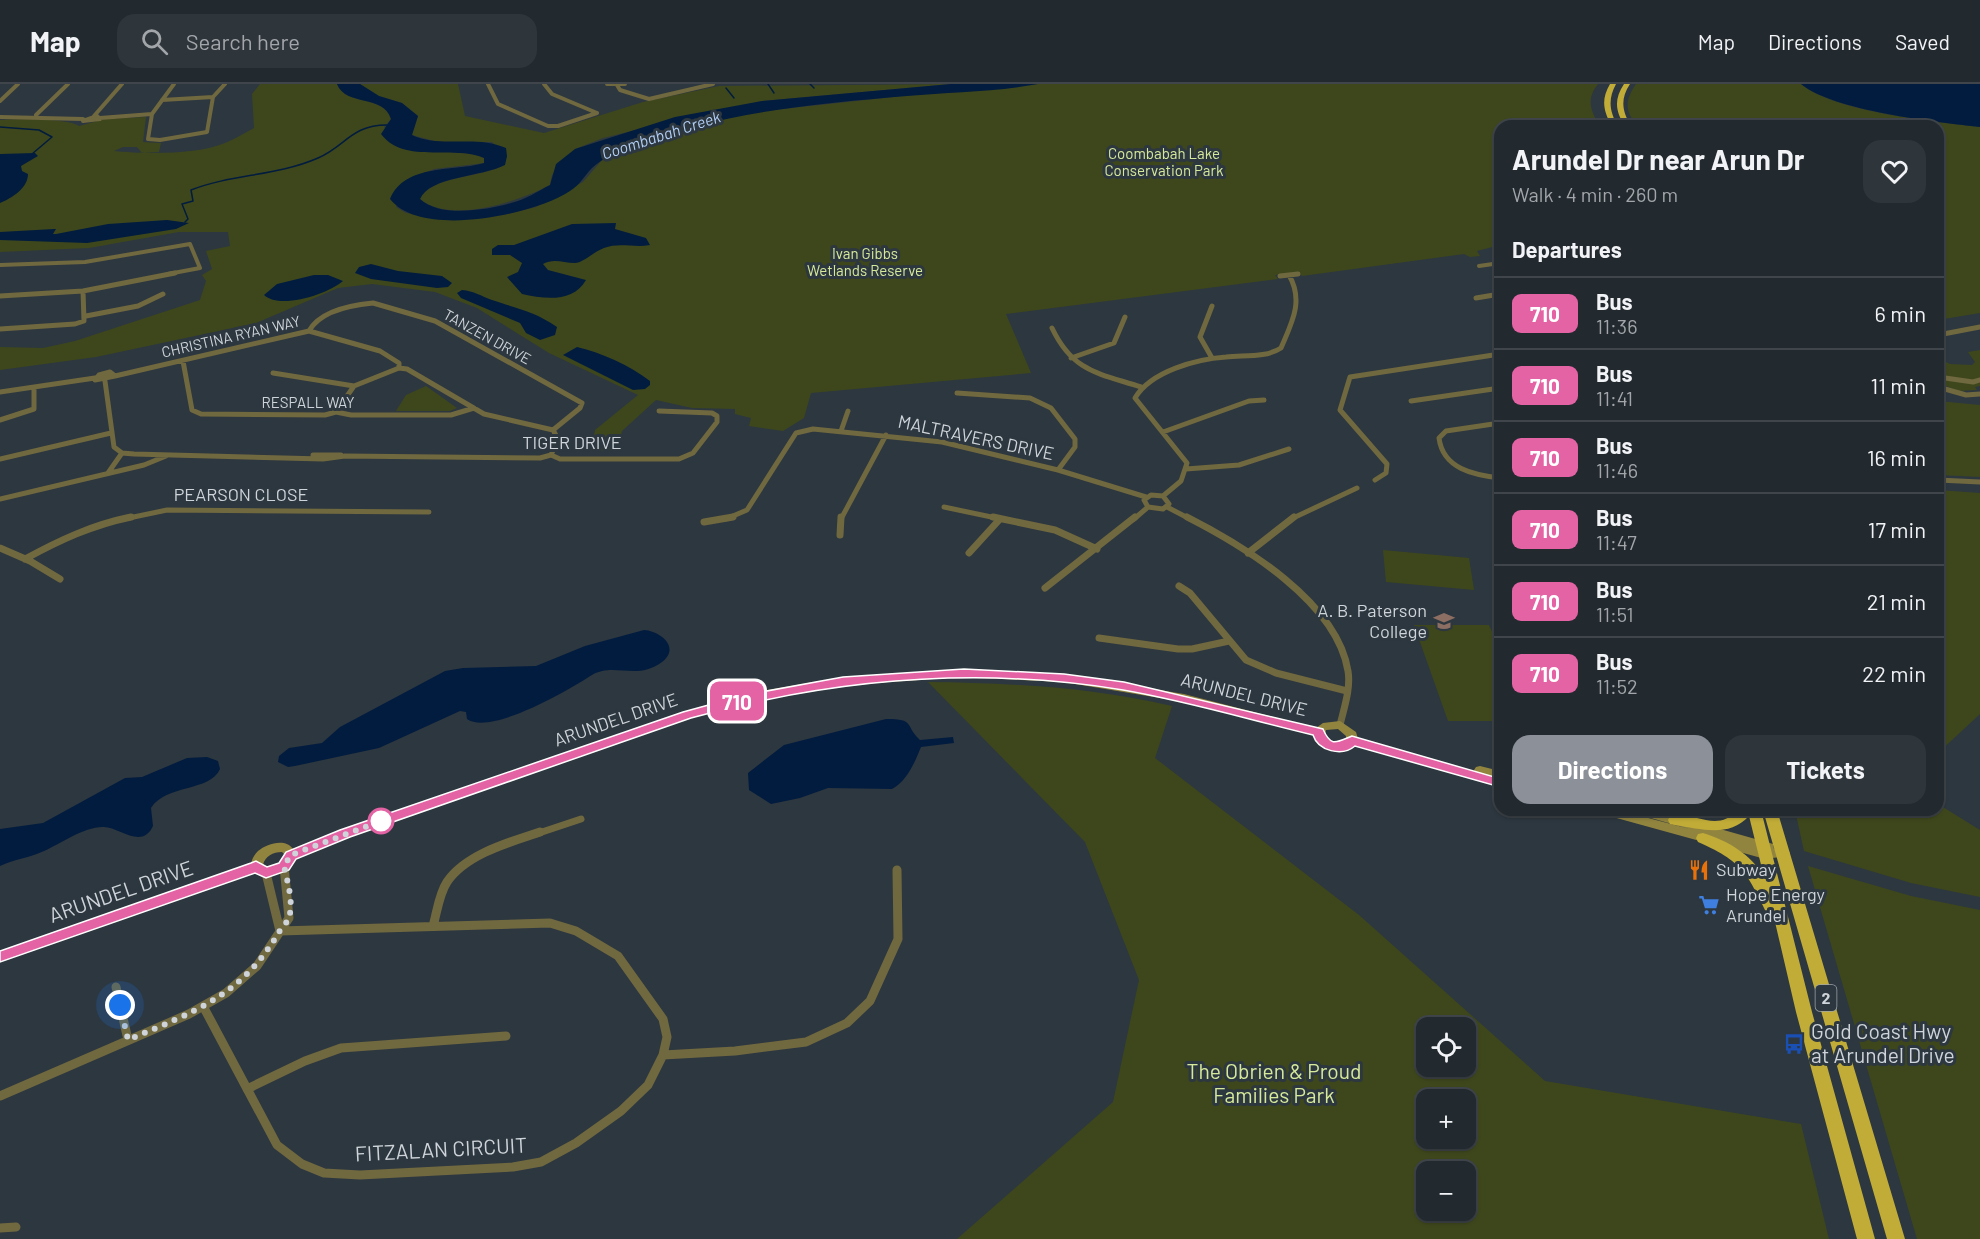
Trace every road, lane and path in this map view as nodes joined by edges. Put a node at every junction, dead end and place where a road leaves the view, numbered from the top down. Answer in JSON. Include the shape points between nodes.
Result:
{"nodes":[{"id":1,"x":18,"y":84,"type":"edge"},
{"id":2,"x":68,"y":84,"type":"edge"},
{"id":3,"x":122,"y":84,"type":"edge"},
{"id":4,"x":174,"y":84,"type":"edge"},
{"id":5,"x":225,"y":84,"type":"edge"},
{"id":6,"x":488,"y":84,"type":"edge"},
{"id":7,"x":544,"y":84,"type":"edge"},
{"id":8,"x":607,"y":84,"type":"edge"},
{"id":9,"x":625,"y":84,"type":"edge"},
{"id":10,"x":713,"y":84,"type":"edge"},
{"id":11,"x":1613,"y":84,"type":"edge"},
{"id":12,"x":1627,"y":84,"type":"edge"},
{"id":13,"x":617,"y":85,"type":"edge"},
{"id":14,"x":213,"y":97,"type":"junction"},
{"id":15,"x":1,"y":99,"type":"edge"},
{"id":16,"x":162,"y":100,"type":"junction"},
{"id":17,"x":152,"y":114,"type":"junction"},
{"id":18,"x":35,"y":116,"type":"junction"},
{"id":19,"x":94,"y":116,"type":"junction"},
{"id":20,"x":0,"y":117,"type":"edge"},
{"id":21,"x":100,"y":118,"type":"junction"},
{"id":22,"x":83,"y":119,"type":"junction"},
{"id":23,"x":1612,"y":120,"type":"edge"},
{"id":24,"x":1625,"y":120,"type":"edge"},
{"id":25,"x":1480,"y":264,"type":"dead end"},
{"id":26,"x":1494,"y":264,"type":"edge"},
{"id":27,"x":0,"y":266,"type":"edge"},
{"id":28,"x":1298,"y":274,"type":"dead end"},
{"id":29,"x":1289,"y":275,"type":"junction"},
{"id":30,"x":1280,"y":276,"type":"dead end"},
{"id":31,"x":83,"y":291,"type":"junction"},
{"id":32,"x":163,"y":294,"type":"dead end"},
{"id":33,"x":1494,"y":295,"type":"edge"},
{"id":34,"x":0,"y":296,"type":"edge"},
{"id":35,"x":1476,"y":298,"type":"dead end"},
{"id":36,"x":1212,"y":306,"type":"dead end"},
{"id":37,"x":86,"y":316,"type":"junction"},
{"id":38,"x":1125,"y":317,"type":"dead end"},
{"id":39,"x":1980,"y":327,"type":"edge"},
{"id":40,"x":1052,"y":328,"type":"dead end"},
{"id":41,"x":0,"y":329,"type":"edge"},
{"id":42,"x":309,"y":331,"type":"junction"},
{"id":43,"x":1944,"y":334,"type":"edge"},
{"id":44,"x":1494,"y":355,"type":"edge"},
{"id":45,"x":1071,"y":358,"type":"junction"},
{"id":46,"x":1212,"y":358,"type":"junction"},
{"id":47,"x":183,"y":360,"type":"junction"},
{"id":48,"x":399,"y":368,"type":"junction"},
{"id":49,"x":273,"y":373,"type":"dead end"},
{"id":50,"x":115,"y":376,"type":"junction"},
{"id":51,"x":95,"y":378,"type":"junction"},
{"id":52,"x":1944,"y":378,"type":"edge"},
{"id":53,"x":1980,"y":380,"type":"edge"},
{"id":54,"x":105,"y":381,"type":"junction"},
{"id":55,"x":354,"y":386,"type":"junction"},
{"id":56,"x":34,"y":387,"type":"junction"},
{"id":57,"x":1141,"y":387,"type":"junction"},
{"id":58,"x":1494,"y":389,"type":"edge"},
{"id":59,"x":1944,"y":389,"type":"edge"},
{"id":60,"x":0,"y":392,"type":"edge"},
{"id":61,"x":957,"y":393,"type":"dead end"},
{"id":62,"x":1980,"y":394,"type":"edge"},
{"id":63,"x":1264,"y":400,"type":"dead end"},
{"id":64,"x":1411,"y":401,"type":"dead end"},
{"id":65,"x":474,"y":408,"type":"junction"},
{"id":66,"x":659,"y":411,"type":"dead end"},
{"id":67,"x":848,"y":411,"type":"dead end"},
{"id":68,"x":336,"y":412,"type":"junction"},
{"id":69,"x":0,"y":420,"type":"edge"},
{"id":70,"x":1494,"y":424,"type":"edge"},
{"id":71,"x":553,"y":430,"type":"junction"},
{"id":72,"x":841,"y":431,"type":"junction"},
{"id":73,"x":1163,"y":432,"type":"junction"},
{"id":74,"x":111,"y":433,"type":"junction"},
{"id":75,"x":886,"y":435,"type":"junction"},
{"id":76,"x":1289,"y":448,"type":"dead end"},
{"id":77,"x":122,"y":453,"type":"junction"},
{"id":78,"x":170,"y":455,"type":"junction"},
{"id":79,"x":551,"y":455,"type":"junction"},
{"id":80,"x":0,"y":459,"type":"edge"},
{"id":81,"x":1186,"y":469,"type":"junction"},
{"id":82,"x":1058,"y":470,"type":"junction"},
{"id":83,"x":106,"y":474,"type":"junction"},
{"id":84,"x":1494,"y":477,"type":"edge"},
{"id":85,"x":1375,"y":480,"type":"dead end"},
{"id":86,"x":1944,"y":480,"type":"edge"},
{"id":87,"x":1980,"y":482,"type":"edge"},
{"id":88,"x":1357,"y":488,"type":"dead end"},
{"id":89,"x":1163,"y":496,"type":"junction"},
{"id":90,"x":1146,"y":497,"type":"junction"},
{"id":91,"x":0,"y":499,"type":"edge"},
{"id":92,"x":944,"y":507,"type":"dead end"},
{"id":93,"x":1148,"y":507,"type":"junction"},
{"id":94,"x":1167,"y":507,"type":"junction"},
{"id":95,"x":429,"y":512,"type":"dead end"},
{"id":96,"x":1000,"y":519,"type":"junction"},
{"id":97,"x":704,"y":522,"type":"dead end"},
{"id":98,"x":840,"y":535,"type":"dead end"},
{"id":99,"x":0,"y":548,"type":"edge"},
{"id":100,"x":1097,"y":549,"type":"junction"},
{"id":101,"x":969,"y":552,"type":"dead end"},
{"id":102,"x":1248,"y":553,"type":"junction"},
{"id":103,"x":26,"y":559,"type":"junction"},
{"id":104,"x":60,"y":579,"type":"dead end"},
{"id":105,"x":1179,"y":586,"type":"dead end"},
{"id":106,"x":1045,"y":588,"type":"dead end"},
{"id":107,"x":1099,"y":638,"type":"dead end"},
{"id":108,"x":1229,"y":641,"type":"junction"},
{"id":109,"x":1347,"y":691,"type":"junction"},
{"id":110,"x":1340,"y":725,"type":"junction"},
{"id":111,"x":1319,"y":732,"type":"junction"},
{"id":112,"x":1352,"y":741,"type":"junction"},
{"id":113,"x":1447,"y":765,"type":"junction"},
{"id":114,"x":1494,"y":774,"type":"edge"},
{"id":115,"x":1494,"y":781,"type":"edge"},
{"id":116,"x":1634,"y":816,"type":"edge"},
{"id":117,"x":1648,"y":816,"type":"edge"},
{"id":118,"x":1741,"y":816,"type":"edge"},
{"id":119,"x":1756,"y":816,"type":"edge"},
{"id":120,"x":1772,"y":816,"type":"edge"},
{"id":121,"x":581,"y":819,"type":"dead end"},
{"id":122,"x":1656,"y":820,"type":"junction"},
{"id":123,"x":1675,"y":820,"type":"junction"},
{"id":124,"x":1703,"y":838,"type":"junction"},
{"id":125,"x":1764,"y":849,"type":"junction"},
{"id":126,"x":1784,"y":853,"type":"junction"},
{"id":127,"x":288,"y":861,"type":"junction"},
{"id":128,"x":261,"y":870,"type":"junction"},
{"id":129,"x":897,"y":870,"type":"dead end"},
{"id":130,"x":433,"y":927,"type":"junction"},
{"id":131,"x":280,"y":931,"type":"junction"},
{"id":132,"x":1786,"y":933,"type":"junction"},
{"id":133,"x":0,"y":956,"type":"edge"},
{"id":134,"x":116,"y":987,"type":"dead end"},
{"id":135,"x":203,"y":1006,"type":"junction"},
{"id":136,"x":506,"y":1036,"type":"dead end"},
{"id":137,"x":128,"y":1040,"type":"junction"},
{"id":138,"x":663,"y":1055,"type":"junction"},
{"id":139,"x":247,"y":1089,"type":"junction"},
{"id":140,"x":0,"y":1096,"type":"edge"},
{"id":141,"x":16,"y":1227,"type":"dead end"},
{"id":142,"x":0,"y":1228,"type":"edge"},
{"id":143,"x":1866,"y":1239,"type":"edge"},
{"id":144,"x":1896,"y":1239,"type":"edge"}],
"edges":[{"from":1,"to":15,"type":"street"},
{"from":2,"to":18,"type":"street"},
{"from":3,"to":19,"type":"street"},
{"from":4,"to":16,"type":"street"},
{"from":5,"to":14,"type":"street"},
{"from":6,"to":7,"type":"street","via":[[498,104],[550,126],[597,113],[552,94]]},
{"from":8,"to":13,"type":"street"},
{"from":9,"to":13,"type":"street"},
{"from":10,"to":13,"type":"street","via":[[650,99],[620,90]]},
{"from":11,"to":23,"type":"highway","via":[[1606,95]]},
{"from":12,"to":24,"type":"highway","via":[[1618,105]]},
{"from":14,"to":16,"type":"street"},
{"from":14,"to":17,"type":"street","via":[[209,129],[200,135],[149,140]]},
{"from":16,"to":17,"type":"street"},
{"from":17,"to":21,"type":"street"},
{"from":18,"to":20,"type":"street"},
{"from":18,"to":22,"type":"street"},
{"from":19,"to":21,"type":"street"},
{"from":19,"to":22,"type":"street"},
{"from":21,"to":22,"type":"street","via":[[88,122]]},
{"from":25,"to":26,"type":"street"},
{"from":27,"to":31,"type":"street","via":[[85,262],[186,243],[190,244],[200,268]]},
{"from":28,"to":29,"type":"street"},
{"from":29,"to":30,"type":"street"},
{"from":29,"to":46,"type":"street","via":[[1297,285],[1299,301],[1281,348],[1266,354]]},
{"from":31,"to":34,"type":"street"},
{"from":31,"to":37,"type":"street"},
{"from":32,"to":37,"type":"street","via":[[138,306]]},
{"from":33,"to":35,"type":"street"},
{"from":36,"to":46,"type":"street","via":[[1200,337]]},
{"from":37,"to":41,"type":"street","via":[[75,324]]},
{"from":38,"to":45,"type":"street","via":[[1114,343]]},
{"from":39,"to":43,"type":"street"},
{"from":40,"to":45,"type":"street"},
{"from":42,"to":47,"type":"street","name":"CHRISTINA RYAN WAY"},
{"from":42,"to":48,"type":"street","name":"CHRISTINA RYAN WAY","via":[[380,351],[399,363]]},
{"from":42,"to":71,"type":"street","name":"TANZEN DRIVE","via":[[315,321],[364,303],[435,321],[582,403]]},
{"from":44,"to":85,"type":"street","via":[[1350,377],[1340,410],[1387,464],[1386,473]]},
{"from":45,"to":57,"type":"street","via":[[1090,370]]},
{"from":46,"to":57,"type":"street"},
{"from":47,"to":50,"type":"street","name":"CHRISTINA RYAN WAY"},
{"from":47,"to":68,"type":"street","name":"RESPALL WAY","via":[[192,410],[201,414]]},
{"from":48,"to":55,"type":"street"},
{"from":48,"to":65,"type":"street","name":"CHRISTINA RYAN WAY"},
{"from":49,"to":55,"type":"street"},
{"from":50,"to":51,"type":"street","via":[[106,373]]},
{"from":50,"to":54,"type":"street"},
{"from":51,"to":54,"type":"street"},
{"from":51,"to":56,"type":"street"},
{"from":52,"to":53,"type":"street"},
{"from":54,"to":74,"type":"street"},
{"from":55,"to":68,"type":"street"},
{"from":56,"to":60,"type":"street"},
{"from":56,"to":69,"type":"street","via":[[34,409]]},
{"from":57,"to":73,"type":"street","via":[[1135,398]]},
{"from":58,"to":64,"type":"street"},
{"from":59,"to":62,"type":"street","via":[[1966,395]]},
{"from":61,"to":82,"type":"street","via":[[1030,398],[1051,408],[1075,439],[1075,447]]},
{"from":63,"to":73,"type":"street","via":[[1249,401]]},
{"from":65,"to":68,"type":"street","name":"RESPALL WAY","via":[[451,416]]},
{"from":65,"to":71,"type":"street","name":"CHRISTINA RYAN WAY","via":[[484,414]]},
{"from":66,"to":79,"type":"street","name":"TIGER DRIVE","via":[[712,413],[717,422],[693,453],[679,459],[560,459]]},
{"from":67,"to":72,"type":"street"},
{"from":70,"to":84,"type":"street","via":[[1446,431],[1438,441],[1458,470]]},
{"from":71,"to":79,"type":"street","via":[[558,439]]},
{"from":72,"to":75,"type":"street","name":"MALTRAVERS DRIVE"},
{"from":72,"to":97,"type":"street","name":"MALTRAVERS DRIVE","via":[[813,429],[796,433],[747,510],[731,518]]},
{"from":73,"to":81,"type":"street","via":[[1183,455]]},
{"from":74,"to":77,"type":"street","via":[[114,447]]},
{"from":74,"to":80,"type":"street"},
{"from":75,"to":82,"type":"street","name":"MALTRAVERS DRIVE","via":[[942,442]]},
{"from":75,"to":98,"type":"street","via":[[841,516]]},
{"from":76,"to":81,"type":"street","via":[[1243,466]]},
{"from":77,"to":78,"type":"street","name":"TIGER DRIVE"},
{"from":77,"to":83,"type":"street"},
{"from":78,"to":79,"type":"street","name":"TIGER DRIVE","via":[[323,459]]},
{"from":78,"to":83,"type":"street","name":"TIGER DRIVE"},
{"from":81,"to":89,"type":"street","via":[[1181,481]]},
{"from":82,"to":90,"type":"street","name":"MALTRAVERS DRIVE"},
{"from":83,"to":91,"type":"street","name":"TIGER DRIVE"},
{"from":86,"to":87,"type":"street"},
{"from":88,"to":102,"type":"street","via":[[1290,519]]},
{"from":89,"to":90,"type":"street"},
{"from":89,"to":94,"type":"street","via":[[1169,501]]},
{"from":90,"to":93,"type":"street"},
{"from":92,"to":96,"type":"street"},
{"from":93,"to":94,"type":"street"},
{"from":93,"to":100,"type":"street"},
{"from":94,"to":102,"type":"street"},
{"from":95,"to":103,"type":"street","name":"PEARSON CLOSE","via":[[167,510],[98,524]]},
{"from":96,"to":100,"type":"street","via":[[1055,530]]},
{"from":96,"to":101,"type":"street"},
{"from":99,"to":103,"type":"street"},
{"from":100,"to":106,"type":"street"},
{"from":102,"to":109,"type":"street","via":[[1305,598],[1332,628],[1348,671]]},
{"from":103,"to":104,"type":"street"},
{"from":105,"to":108,"type":"street","via":[[1190,593]]},
{"from":107,"to":108,"type":"street","via":[[1178,649]]},
{"from":108,"to":109,"type":"street","via":[[1246,660],[1276,673]]},
{"from":109,"to":110,"type":"street"},
{"from":110,"to":111,"type":"main road","via":[[1323,727]]},
{"from":110,"to":112,"type":"main road","via":[[1352,735]]},
{"from":111,"to":112,"type":"main road","via":[[1330,746],[1346,747]]},
{"from":111,"to":127,"type":"main road","name":"ARUNDEL DRIVE","via":[[1184,698],[1064,678],[964,673],[843,681],[739,700],[687,715],[354,830]]},
{"from":112,"to":113,"type":"main road"},
{"from":113,"to":114,"type":"main road"},
{"from":113,"to":115,"type":"main road"},
{"from":116,"to":122,"type":"main road"},
{"from":117,"to":122,"type":"main road"},
{"from":118,"to":123,"type":"highway","via":[[1727,825]]},
{"from":119,"to":125,"type":"highway","number":"2"},
{"from":120,"to":126,"type":"highway","number":"2"},
{"from":121,"to":130,"type":"street","via":[[461,866],[447,881]]},
{"from":122,"to":123,"type":"main road"},
{"from":122,"to":124,"type":"main road"},
{"from":123,"to":125,"type":"main road"},
{"from":124,"to":125,"type":"main road"},
{"from":124,"to":132,"type":"highway","via":[[1731,849],[1743,859],[1757,877]]},
{"from":125,"to":126,"type":"main road"},
{"from":125,"to":132,"type":"highway","number":"2"},
{"from":126,"to":144,"type":"highway","number":"2"},
{"from":127,"to":128,"type":"main road","name":"ARUNDEL DRIVE"},
{"from":127,"to":128,"type":"main road","via":[[286,848],[274,848],[257,860]]},
{"from":127,"to":131,"type":"street","via":[[289,918]]},
{"from":128,"to":131,"type":"street"},
{"from":128,"to":133,"type":"main road","name":"ARUNDEL DRIVE"},
{"from":129,"to":138,"type":"street","via":[[898,939],[870,1001],[847,1023],[806,1042]]},
{"from":130,"to":131,"type":"street","name":"FITZALAN CIRCUIT"},
{"from":130,"to":138,"type":"street","name":"FITZALAN CIRCUIT","via":[[550,922],[598,942],[618,956],[663,1019],[668,1037]]},
{"from":131,"to":135,"type":"street","via":[[258,966],[226,993]]},
{"from":132,"to":143,"type":"highway","number":"2"},
{"from":134,"to":137,"type":"street"},
{"from":135,"to":137,"type":"street"},
{"from":135,"to":139,"type":"street","name":"FITZALAN CIRCUIT"},
{"from":136,"to":139,"type":"street","via":[[341,1048]]},
{"from":137,"to":140,"type":"street"},
{"from":138,"to":139,"type":"street","name":"FITZALAN CIRCUIT","via":[[648,1085],[621,1111],[541,1162],[513,1167],[360,1175],[324,1173],[302,1164],[277,1145]]},
{"from":141,"to":142,"type":"street"}]}
